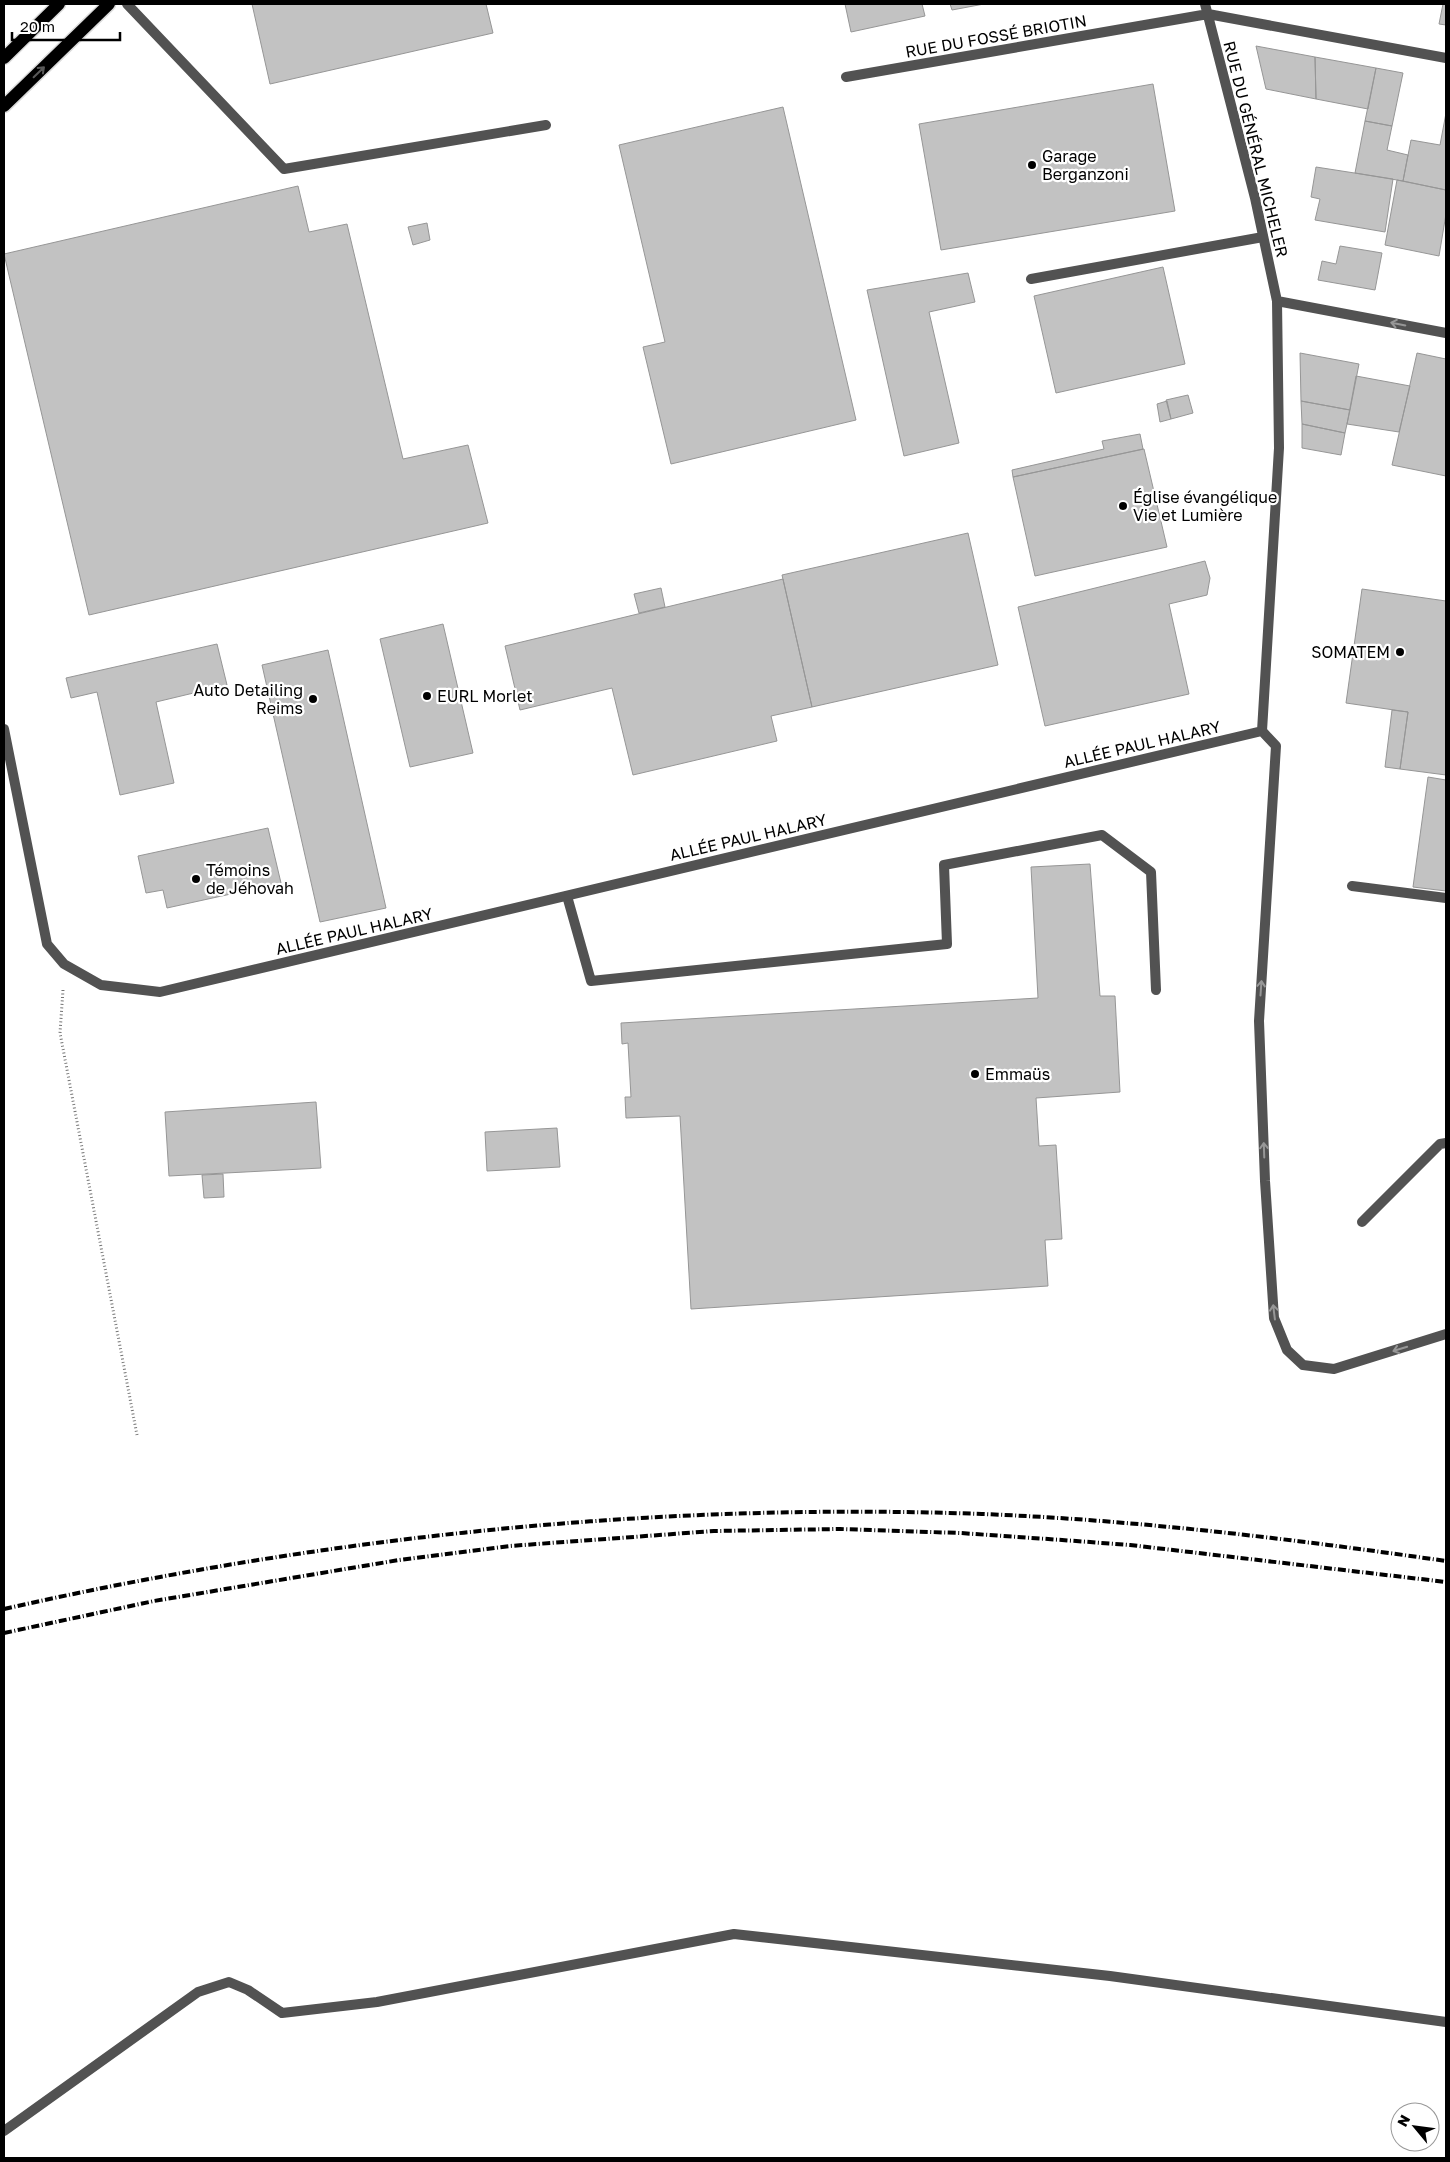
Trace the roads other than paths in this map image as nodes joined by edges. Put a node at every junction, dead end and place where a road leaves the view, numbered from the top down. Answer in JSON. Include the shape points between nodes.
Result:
{"nodes":[{"id":1,"x":59,"y":4,"type":"edge"},
{"id":2,"x":109,"y":4,"type":"edge"},
{"id":3,"x":127,"y":4,"type":"edge"},
{"id":4,"x":1207,"y":9,"type":"edge"},
{"id":5,"x":4,"y":58,"type":"edge"},
{"id":6,"x":1446,"y":58,"type":"edge"},
{"id":7,"x":846,"y":77,"type":"dead end"},
{"id":8,"x":4,"y":106,"type":"edge"},
{"id":9,"x":546,"y":125,"type":"dead end"},
{"id":10,"x":1263,"y":237,"type":"junction"},
{"id":11,"x":1031,"y":279,"type":"dead end"},
{"id":12,"x":1277,"y":301,"type":"junction"},
{"id":13,"x":1446,"y":333,"type":"edge"},
{"id":14,"x":4,"y":729,"type":"edge"},
{"id":15,"x":1262,"y":731,"type":"junction"},
{"id":16,"x":1352,"y":886,"type":"dead end"},
{"id":17,"x":567,"y":896,"type":"junction"},
{"id":18,"x":1446,"y":898,"type":"edge"},
{"id":19,"x":1156,"y":990,"type":"dead end"},
{"id":20,"x":1446,"y":1143,"type":"edge"},
{"id":21,"x":1362,"y":1222,"type":"dead end"},
{"id":22,"x":1446,"y":1334,"type":"edge"},
{"id":23,"x":1446,"y":2022,"type":"edge"},
{"id":24,"x":4,"y":2131,"type":"edge"}],
"edges":[{"from":1,"to":5,"type":"main road"},
{"from":8,"to":2,"type":"main road","one_way":true},
{"from":3,"to":9,"type":"street","via":[[284,169]]},
{"from":4,"to":6,"type":"street","name":"RUE DU FOSSÉ BRIOTIN"},
{"from":4,"to":7,"type":"street","name":"RUE DU FOSSÉ BRIOTIN"},
{"from":4,"to":10,"type":"street","name":"RUE DU GÉNÉRAL MICHELER"},
{"from":10,"to":11,"type":"street"},
{"from":10,"to":12,"type":"street","name":"RUE DU GÉNÉRAL MICHELER"},
{"from":13,"to":12,"type":"street","one_way":true},
{"from":12,"to":15,"type":"street","via":[[1279,448]]},
{"from":14,"to":17,"type":"street","name":"ALLÉE PAUL HALARY","via":[[47,944],[64,964],[101,985],[160,992]]},
{"from":15,"to":17,"type":"street","name":"ALLÉE PAUL HALARY"},
{"from":22,"to":15,"type":"street","one_way":true,"via":[[1334,1369],[1303,1365],[1287,1350],[1274,1318],[1259,1021],[1276,746]]},
{"from":16,"to":18,"type":"street"},
{"from":17,"to":19,"type":"street","via":[[590,981],[947,944],[944,865],[1102,835],[1151,872]]},
{"from":20,"to":21,"type":"street","via":[[1440,1144]]},
{"from":23,"to":24,"type":"street","via":[[1110,1976],[734,1934],[377,2002],[282,2013],[248,1990],[229,1982],[198,1992]]}]}
